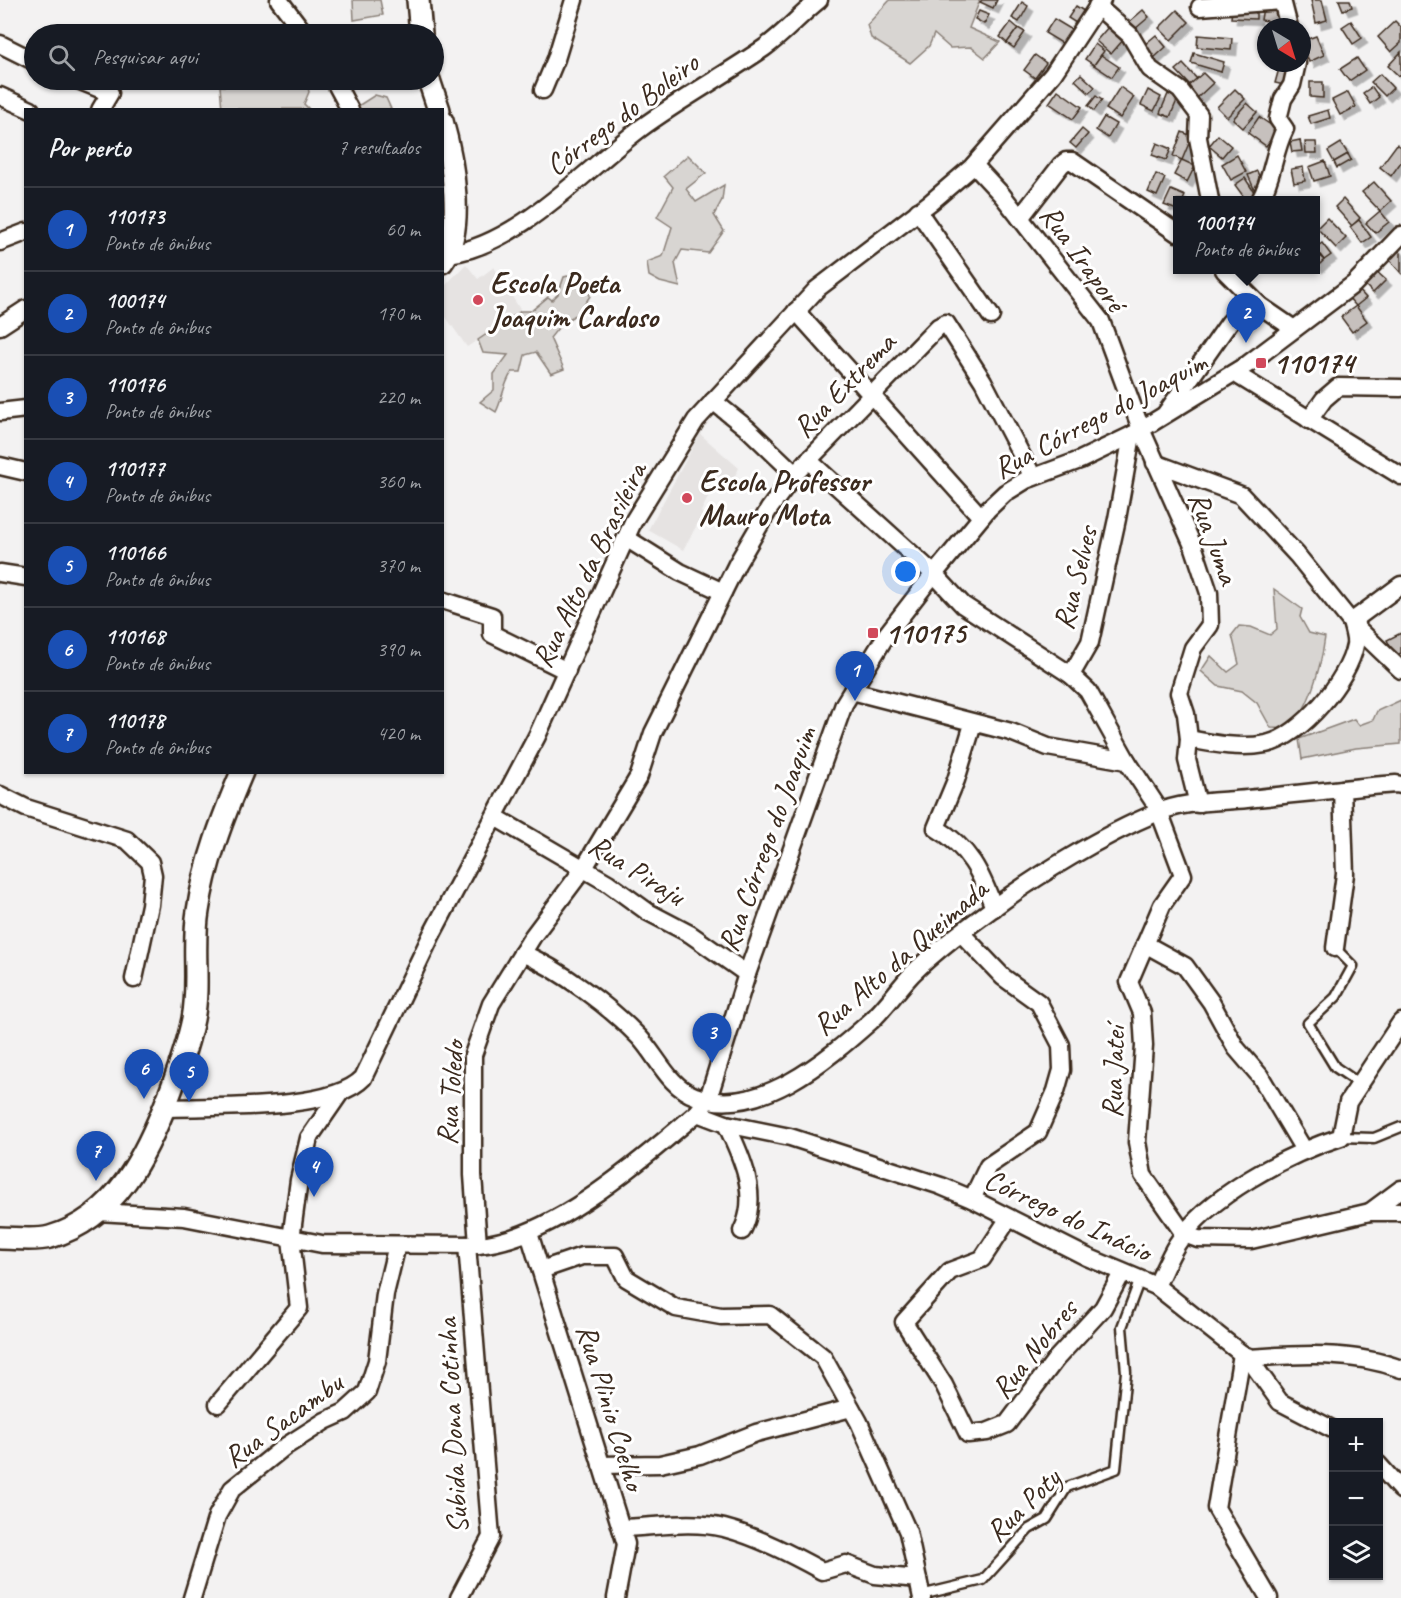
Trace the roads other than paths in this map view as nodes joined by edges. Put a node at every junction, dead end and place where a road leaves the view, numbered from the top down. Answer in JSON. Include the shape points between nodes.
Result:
{"nodes":[{"id":1,"x":279,"y":0,"type":"edge"},
{"id":2,"x":418,"y":0,"type":"edge"},
{"id":3,"x":574,"y":0,"type":"edge"},
{"id":4,"x":819,"y":0,"type":"edge"},
{"id":5,"x":1282,"y":0,"type":"edge"},
{"id":6,"x":1100,"y":3,"type":"edge"},
{"id":7,"x":1200,"y":7,"type":"dead end"},
{"id":8,"x":1287,"y":18,"type":"edge"},
{"id":9,"x":297,"y":24,"type":"edge"},
{"id":10,"x":420,"y":24,"type":"edge"},
{"id":11,"x":0,"y":44,"type":"edge"},
{"id":12,"x":24,"y":56,"type":"edge"},
{"id":13,"x":1295,"y":72,"type":"edge"},
{"id":14,"x":103,"y":90,"type":"edge"},
{"id":15,"x":339,"y":90,"type":"edge"},
{"id":16,"x":432,"y":90,"type":"edge"},
{"id":17,"x":543,"y":90,"type":"dead end"},
{"id":18,"x":0,"y":96,"type":"edge"},
{"id":19,"x":27,"y":108,"type":"edge"},
{"id":20,"x":101,"y":108,"type":"edge"},
{"id":21,"x":349,"y":108,"type":"edge"},
{"id":22,"x":438,"y":108,"type":"edge"},
{"id":23,"x":444,"y":133,"type":"edge"},
{"id":24,"x":974,"y":165,"type":"junction"},
{"id":25,"x":1209,"y":196,"type":"edge"},
{"id":26,"x":1262,"y":196,"type":"edge"},
{"id":27,"x":918,"y":211,"type":"junction"},
{"id":28,"x":1020,"y":218,"type":"junction"},
{"id":29,"x":1173,"y":230,"type":"edge"},
{"id":30,"x":24,"y":233,"type":"edge"},
{"id":31,"x":1401,"y":235,"type":"edge"},
{"id":32,"x":0,"y":243,"type":"edge"},
{"id":33,"x":445,"y":258,"type":"edge"},
{"id":34,"x":1228,"y":274,"type":"edge"},
{"id":35,"x":1259,"y":305,"type":"junction"},
{"id":36,"x":24,"y":310,"type":"edge"},
{"id":37,"x":796,"y":310,"type":"junction"},
{"id":38,"x":991,"y":316,"type":"dead end"},
{"id":39,"x":0,"y":326,"type":"edge"},
{"id":40,"x":1294,"y":329,"type":"junction"},
{"id":41,"x":1234,"y":373,"type":"junction"},
{"id":42,"x":1401,"y":388,"type":"edge"},
{"id":43,"x":872,"y":395,"type":"junction"},
{"id":44,"x":713,"y":401,"type":"junction"},
{"id":45,"x":24,"y":409,"type":"edge"},
{"id":46,"x":0,"y":412,"type":"edge"},
{"id":47,"x":1163,"y":417,"type":"junction"},
{"id":48,"x":1309,"y":420,"type":"junction"},
{"id":49,"x":1136,"y":432,"type":"junction"},
{"id":50,"x":808,"y":460,"type":"junction"},
{"id":51,"x":1155,"y":463,"type":"junction"},
{"id":52,"x":0,"y":466,"type":"edge"},
{"id":53,"x":24,"y":472,"type":"edge"},
{"id":54,"x":795,"y":474,"type":"junction"},
{"id":55,"x":1401,"y":476,"type":"edge"},
{"id":56,"x":1033,"y":477,"type":"junction"},
{"id":57,"x":981,"y":517,"type":"junction"},
{"id":58,"x":626,"y":538,"type":"junction"},
{"id":59,"x":0,"y":573,"type":"edge"},
{"id":60,"x":934,"y":574,"type":"junction"},
{"id":61,"x":24,"y":577,"type":"edge"},
{"id":62,"x":1401,"y":585,"type":"edge"},
{"id":63,"x":723,"y":592,"type":"junction"},
{"id":64,"x":444,"y":601,"type":"edge"},
{"id":65,"x":1351,"y":622,"type":"junction"},
{"id":66,"x":1401,"y":670,"type":"edge"},
{"id":67,"x":567,"y":671,"type":"junction"},
{"id":68,"x":1071,"y":675,"type":"junction"},
{"id":69,"x":852,"y":691,"type":"junction"},
{"id":70,"x":973,"y":724,"type":"junction"},
{"id":71,"x":1189,"y":739,"type":"junction"},
{"id":72,"x":1127,"y":761,"type":"junction"},
{"id":73,"x":241,"y":774,"type":"edge"},
{"id":74,"x":1401,"y":785,"type":"edge"},
{"id":75,"x":1342,"y":789,"type":"junction"},
{"id":76,"x":0,"y":795,"type":"edge"},
{"id":77,"x":1198,"y":804,"type":"junction"},
{"id":78,"x":1159,"y":811,"type":"junction"},
{"id":79,"x":495,"y":817,"type":"junction"},
{"id":80,"x":584,"y":868,"type":"junction"},
{"id":81,"x":994,"y":908,"type":"junction"},
{"id":82,"x":962,"y":933,"type":"junction"},
{"id":83,"x":1145,"y":944,"type":"junction"},
{"id":84,"x":1335,"y":948,"type":"joint"},
{"id":85,"x":522,"y":953,"type":"junction"},
{"id":86,"x":747,"y":974,"type":"junction"},
{"id":87,"x":134,"y":979,"type":"dead end"},
{"id":88,"x":1401,"y":1022,"type":"edge"},
{"id":89,"x":1360,"y":1084,"type":"junction"},
{"id":90,"x":340,"y":1092,"type":"junction"},
{"id":91,"x":708,"y":1099,"type":"junction"},
{"id":92,"x":164,"y":1108,"type":"junction"},
{"id":93,"x":697,"y":1113,"type":"junction"},
{"id":94,"x":726,"y":1124,"type":"junction"},
{"id":95,"x":1401,"y":1127,"type":"edge"},
{"id":96,"x":1341,"y":1137,"type":"junction"},
{"id":97,"x":1304,"y":1150,"type":"junction"},
{"id":98,"x":1401,"y":1189,"type":"edge"},
{"id":99,"x":972,"y":1199,"type":"junction"},
{"id":100,"x":98,"y":1212,"type":"junction"},
{"id":101,"x":1370,"y":1212,"type":"junction"},
{"id":102,"x":1401,"y":1212,"type":"edge"},
{"id":103,"x":1009,"y":1218,"type":"junction"},
{"id":104,"x":742,"y":1231,"type":"dead end"},
{"id":105,"x":529,"y":1233,"type":"junction"},
{"id":106,"x":1184,"y":1234,"type":"junction"},
{"id":107,"x":0,"y":1238,"type":"edge"},
{"id":108,"x":291,"y":1239,"type":"junction"},
{"id":109,"x":397,"y":1245,"type":"junction"},
{"id":110,"x":473,"y":1245,"type":"junction"},
{"id":111,"x":541,"y":1270,"type":"junction"},
{"id":112,"x":1122,"y":1273,"type":"junction"},
{"id":113,"x":1148,"y":1283,"type":"junction"},
{"id":114,"x":1244,"y":1355,"type":"junction"},
{"id":115,"x":1401,"y":1369,"type":"edge"},
{"id":116,"x":218,"y":1404,"type":"dead end"},
{"id":117,"x":851,"y":1408,"type":"junction"},
{"id":118,"x":1329,"y":1427,"type":"edge"},
{"id":119,"x":601,"y":1465,"type":"junction"},
{"id":120,"x":1383,"y":1470,"type":"edge"},
{"id":121,"x":1401,"y":1490,"type":"edge"},
{"id":122,"x":621,"y":1528,"type":"junction"},
{"id":123,"x":920,"y":1591,"type":"edge"},
{"id":124,"x":192,"y":1598,"type":"edge"},
{"id":125,"x":459,"y":1598,"type":"edge"},
{"id":126,"x":616,"y":1598,"type":"edge"},
{"id":127,"x":1269,"y":1598,"type":"edge"}],
"edges":[{"from":1,"to":9,"type":"street"},
{"from":2,"to":10,"type":"street"},
{"from":3,"to":17,"type":"street"},
{"from":4,"to":33,"type":"street","name":"Córrego do Boleiro","via":[[764,47],[639,130],[530,218],[490,244]]},
{"from":5,"to":7,"type":"street"},
{"from":5,"to":8,"type":"street"},
{"from":6,"to":24,"type":"street","name":"Rua Alto da Brasileira","via":[[1053,74]]},
{"from":6,"to":25,"type":"street","via":[[1130,35],[1150,69],[1180,90],[1199,115],[1198,138]]},
{"from":11,"to":12,"type":"street"},
{"from":13,"to":26,"type":"street","via":[[1278,119],[1285,129]]},
{"from":14,"to":20,"type":"street","via":[[110,93]]},
{"from":15,"to":21,"type":"street"},
{"from":16,"to":22,"type":"street"},
{"from":18,"to":19,"type":"street"},
{"from":23,"to":33,"type":"street","via":[[454,194],[454,219]]},
{"from":24,"to":27,"type":"street","name":"Rua Alto da Brasileira"},
{"from":24,"to":28,"type":"street","name":"Rua Iraporé"},
{"from":27,"to":37,"type":"street","name":"Rua Alto da Brasileira","via":[[844,267]]},
{"from":27,"to":38,"type":"street"},
{"from":28,"to":29,"type":"street","via":[[1060,165],[1072,161]]},
{"from":28,"to":49,"type":"street","name":"Rua Iraporé","via":[[1101,321]]},
{"from":30,"to":32,"type":"street"},
{"from":31,"to":40,"type":"street","name":"Rua Córrego do Joaquim","via":[[1354,284]]},
{"from":34,"to":35,"type":"street"},
{"from":35,"to":40,"type":"street"},
{"from":35,"to":47,"type":"street","via":[[1239,312],[1229,323]]},
{"from":36,"to":39,"type":"street"},
{"from":37,"to":43,"type":"street"},
{"from":37,"to":44,"type":"street","name":"Rua Alto da Brasileira"},
{"from":40,"to":41,"type":"street","name":"Rua Córrego do Joaquim"},
{"from":41,"to":47,"type":"street","name":"Rua Córrego do Joaquim"},
{"from":41,"to":48,"type":"street"},
{"from":42,"to":48,"type":"street","via":[[1338,387]]},
{"from":43,"to":50,"type":"street","name":"Rua Extrema"},
{"from":43,"to":56,"type":"street","name":"Rua Extrema","via":[[946,323],[983,381]]},
{"from":43,"to":57,"type":"street"},
{"from":44,"to":54,"type":"street"},
{"from":44,"to":58,"type":"street","name":"Rua Alto da Brasileira","via":[[696,420]]},
{"from":45,"to":46,"type":"street"},
{"from":47,"to":49,"type":"street","name":"Rua Córrego do Joaquim"},
{"from":48,"to":55,"type":"street"},
{"from":49,"to":51,"type":"street","name":"Rua Juma"},
{"from":49,"to":56,"type":"street","name":"Rua Córrego do Joaquim","via":[[1080,460]]},
{"from":49,"to":68,"type":"street","name":"Rua Selves","via":[[1090,642]]},
{"from":50,"to":54,"type":"street","name":"Rua Extrema"},
{"from":50,"to":60,"type":"street","name":"Rua Jateí"},
{"from":51,"to":65,"type":"street","via":[[1242,495]]},
{"from":51,"to":71,"type":"street","name":"Rua Juma","via":[[1194,548],[1209,593],[1210,625],[1193,648],[1179,693]]},
{"from":52,"to":53,"type":"street"},
{"from":54,"to":63,"type":"street","name":"Rua Extrema","via":[[749,542]]},
{"from":56,"to":57,"type":"street","name":"Rua Córrego do Joaquim","via":[[1005,493]]},
{"from":57,"to":60,"type":"street","name":"Rua Córrego do Joaquim"},
{"from":58,"to":63,"type":"street","via":[[680,572]]},
{"from":58,"to":67,"type":"street","name":"Rua Alto da Brasileira"},
{"from":59,"to":61,"type":"street"},
{"from":60,"to":68,"type":"street","name":"Rua Jateí","via":[[963,605]]},
{"from":60,"to":69,"type":"street","name":"Rua Córrego do Joaquim","via":[[887,634]]},
{"from":62,"to":65,"type":"street"},
{"from":63,"to":80,"type":"street","name":"Rua Extrema","via":[[653,733],[639,776]]},
{"from":64,"to":67,"type":"street","via":[[492,616],[492,634]]},
{"from":65,"to":66,"type":"street"},
{"from":65,"to":71,"type":"street","via":[[1355,644],[1346,665],[1323,703],[1298,728],[1268,744],[1234,747]]},
{"from":67,"to":79,"type":"street","name":"Rua Alto da Brasileira"},
{"from":68,"to":72,"type":"street","name":"Rua Jateí","via":[[1088,691]]},
{"from":69,"to":70,"type":"street"},
{"from":69,"to":86,"type":"street","name":"Rua Córrego do Joaquim"},
{"from":70,"to":72,"type":"street","via":[[1011,732],[1048,747]]},
{"from":70,"to":81,"type":"street","via":[[936,828],[964,848],[981,872]]},
{"from":71,"to":77,"type":"street","name":"Rua Juma","via":[[1187,760]]},
{"from":72,"to":78,"type":"street","name":"Rua Jateí"},
{"from":73,"to":92,"type":"street","via":[[210,859],[200,901],[193,1018]]},
{"from":74,"to":75,"type":"street","name":"Rua Alto da Queimada"},
{"from":75,"to":77,"type":"street","name":"Rua Alto da Queimada"},
{"from":75,"to":84,"type":"street","via":[[1345,874]]},
{"from":76,"to":87,"type":"street","via":[[26,808],[127,840],[150,862],[150,904]]},
{"from":77,"to":78,"type":"street","name":"Rua Alto da Queimada"},
{"from":78,"to":81,"type":"street","name":"Rua Alto da Queimada","via":[[1091,846]]},
{"from":78,"to":83,"type":"street","name":"Rua Jateí","via":[[1183,875],[1162,905]]},
{"from":79,"to":80,"type":"street","name":"Rua Piraju"},
{"from":79,"to":90,"type":"street","name":"Rua Alto da Brasileira","via":[[432,934],[370,1065],[355,1086]]},
{"from":80,"to":85,"type":"street","name":"Rua Toledo"},
{"from":80,"to":86,"type":"street","name":"Rua Piraju"},
{"from":81,"to":82,"type":"street","name":"Rua Alto da Queimada"},
{"from":82,"to":91,"type":"street","name":"Rua Alto da Queimada","via":[[913,973],[872,1020],[805,1072],[768,1094],[728,1101]]},
{"from":82,"to":99,"type":"street","via":[[1003,977],[1039,1003],[1061,1045],[1062,1070],[1038,1132],[988,1166]]},
{"from":83,"to":97,"type":"street","via":[[1185,966],[1211,1002],[1236,1048],[1260,1076]]},
{"from":83,"to":106,"type":"street","name":"Rua Jateí","via":[[1129,982],[1142,1013],[1144,1046],[1137,1142],[1143,1175]]},
{"from":84,"to":89,"type":"lane","via":[[1353,966],[1336,997],[1308,1023],[1335,1066]]},
{"from":85,"to":91,"type":"street","via":[[587,994],[637,1035],[680,1088]]},
{"from":85,"to":110,"type":"street","name":"Rua Toledo","via":[[491,1004],[473,1055]]},
{"from":86,"to":91,"type":"street","name":"Rua Córrego do Joaquim"},
{"from":88,"to":89,"type":"street"},
{"from":89,"to":96,"type":"street","via":[[1348,1102]]},
{"from":90,"to":92,"type":"street","name":"Rua Alto da Brasileira","via":[[290,1103]]},
{"from":90,"to":108,"type":"street","via":[[309,1138]]},
{"from":91,"to":93,"type":"street","name":"Rua Córrego do Joaquim"},
{"from":92,"to":100,"type":"street","via":[[144,1155]]},
{"from":93,"to":94,"type":"street","name":"Córrego do Inácio"},
{"from":93,"to":105,"type":"street","name":"Rua Córrego do Joaquim","via":[[610,1181]]},
{"from":94,"to":99,"type":"street","name":"Córrego do Inácio","via":[[790,1137],[941,1185]]},
{"from":94,"to":104,"type":"street","via":[[748,1180],[750,1207]]},
{"from":95,"to":96,"type":"lane","via":[[1374,1138]]},
{"from":96,"to":97,"type":"street"},
{"from":97,"to":106,"type":"street","via":[[1240,1186]]},
{"from":98,"to":101,"type":"street"},
{"from":99,"to":103,"type":"street","name":"Córrego do Inácio"},
{"from":100,"to":107,"type":"street","via":[[47,1238]]},
{"from":100,"to":108,"type":"street","name":"Rua Córrego do Joaquim","via":[[184,1218]]},
{"from":101,"to":102,"type":"street"},
{"from":101,"to":106,"type":"street","via":[[1251,1240],[1198,1239]]},
{"from":103,"to":112,"type":"street","name":"Córrego do Inácio"},
{"from":103,"to":112,"type":"street","name":"Rua Nobres","via":[[982,1259],[950,1271],[904,1323],[944,1385],[968,1434],[1007,1424],[1056,1359],[1103,1308]]},
{"from":105,"to":110,"type":"street","name":"Rua Córrego do Joaquim"},
{"from":105,"to":111,"type":"street","name":"Rua Plinio Coelho"},
{"from":106,"to":113,"type":"street"},
{"from":108,"to":109,"type":"street","name":"Rua Córrego do Joaquim","via":[[322,1244]]},
{"from":108,"to":116,"type":"street","via":[[299,1308]]},
{"from":109,"to":110,"type":"street","name":"Rua Córrego do Joaquim"},
{"from":109,"to":124,"type":"street","name":"Rua Sacambu","via":[[367,1392],[345,1412],[283,1448],[232,1489],[214,1524]]},
{"from":110,"to":125,"type":"street","name":"Subida Dona Cotinha","via":[[491,1538]]},
{"from":111,"to":117,"type":"street","via":[[582,1256],[615,1256],[626,1278],[676,1308],[721,1316],[770,1315],[823,1358]]},
{"from":111,"to":119,"type":"street","name":"Rua Plinio Coelho"},
{"from":112,"to":113,"type":"street","name":"Córrego do Inácio"},
{"from":113,"to":114,"type":"street","name":"Córrego do Inácio"},
{"from":113,"to":123,"type":"lane","name":"Rua Poty","via":[[1122,1327],[1126,1372],[1116,1469],[1067,1487],[1047,1519],[1029,1529],[983,1580]]},
{"from":114,"to":115,"type":"street","via":[[1331,1355]]},
{"from":114,"to":118,"type":"street","name":"Córrego do Inácio","via":[[1280,1402]]},
{"from":114,"to":127,"type":"street","via":[[1216,1508]]},
{"from":117,"to":119,"type":"street","via":[[756,1433],[700,1455],[660,1464]]},
{"from":117,"to":123,"type":"street","via":[[908,1532]]},
{"from":119,"to":122,"type":"street","name":"Rua Plinio Coelho"},
{"from":120,"to":121,"type":"street"},
{"from":122,"to":123,"type":"street","via":[[722,1528],[765,1543],[822,1571],[846,1564]]},
{"from":122,"to":126,"type":"street","name":"Rua Plinio Coelho","via":[[626,1544]]}]}
